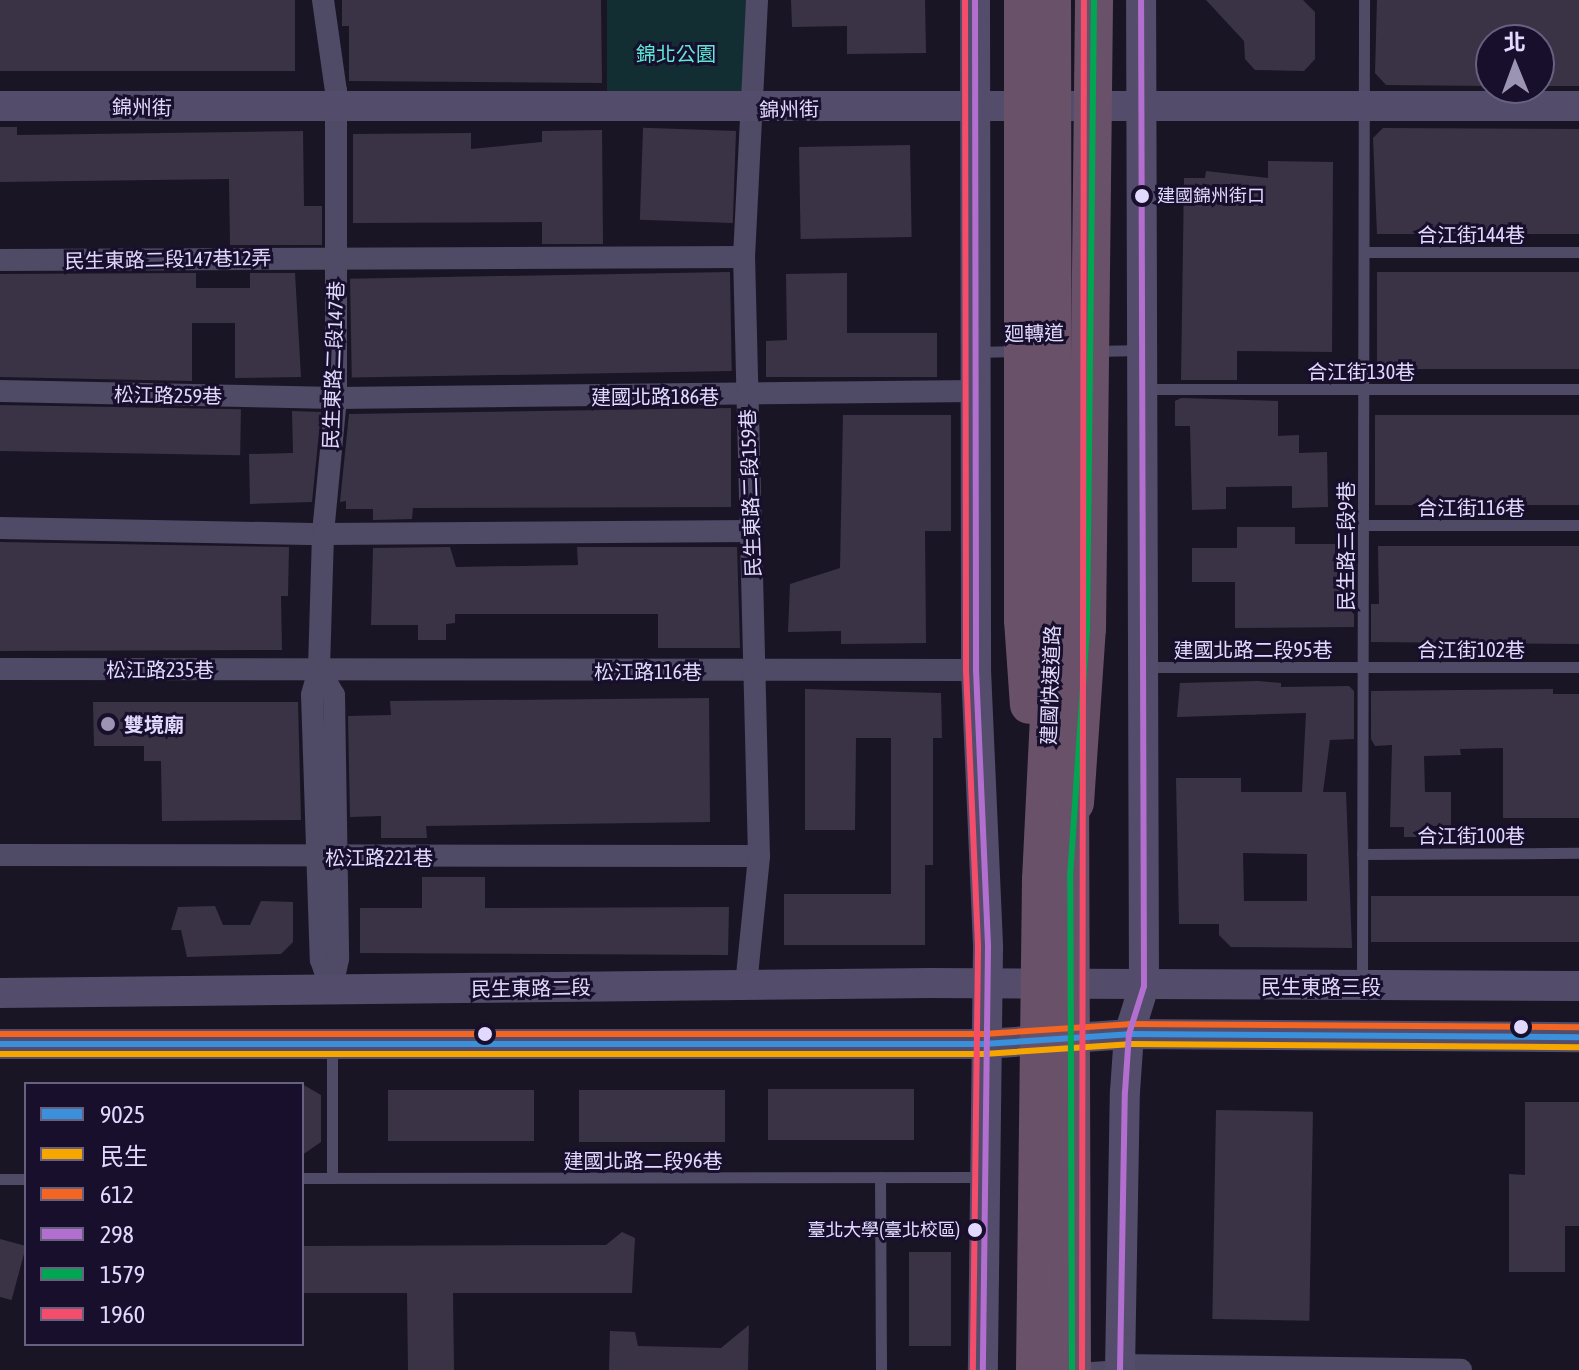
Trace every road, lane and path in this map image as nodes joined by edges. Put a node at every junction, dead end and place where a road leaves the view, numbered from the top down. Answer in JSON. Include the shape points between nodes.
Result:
{"nodes":[{"id":1,"x":323,"y":0,"type":"edge"},
{"id":2,"x":757,"y":0,"type":"edge"},
{"id":3,"x":975,"y":0,"type":"edge"},
{"id":4,"x":1023,"y":0,"type":"edge"},
{"id":5,"x":1052,"y":0,"type":"edge"},
{"id":6,"x":1074,"y":0,"type":"edge"},
{"id":7,"x":1094,"y":0,"type":"edge"},
{"id":8,"x":1141,"y":0,"type":"edge"},
{"id":9,"x":1364,"y":0,"type":"edge"},
{"id":10,"x":0,"y":106,"type":"edge"},
{"id":11,"x":1364,"y":106,"type":"junction"},
{"id":12,"x":1579,"y":106,"type":"edge"},
{"id":13,"x":333,"y":107,"type":"junction"},
{"id":14,"x":976,"y":107,"type":"junction"},
{"id":15,"x":1142,"y":107,"type":"junction"},
{"id":16,"x":755,"y":110,"type":"junction"},
{"id":17,"x":1364,"y":252,"type":"junction"},
{"id":18,"x":1579,"y":252,"type":"edge"},
{"id":19,"x":335,"y":257,"type":"junction"},
{"id":20,"x":744,"y":257,"type":"junction"},
{"id":21,"x":0,"y":260,"type":"edge"},
{"id":22,"x":1142,"y":350,"type":"junction"},
{"id":23,"x":975,"y":352,"type":"junction"},
{"id":24,"x":1143,"y":389,"type":"junction"},
{"id":25,"x":1363,"y":389,"type":"junction"},
{"id":26,"x":1579,"y":389,"type":"edge"},
{"id":27,"x":0,"y":391,"type":"edge"},
{"id":28,"x":974,"y":391,"type":"junction"},
{"id":29,"x":746,"y":395,"type":"junction"},
{"id":30,"x":336,"y":398,"type":"junction"},
{"id":31,"x":1363,"y":525,"type":"junction"},
{"id":32,"x":1579,"y":525,"type":"edge"},
{"id":33,"x":0,"y":528,"type":"edge"},
{"id":34,"x":751,"y":531,"type":"junction"},
{"id":35,"x":323,"y":534,"type":"junction"},
{"id":36,"x":1143,"y":667,"type":"junction"},
{"id":37,"x":1363,"y":667,"type":"junction"},
{"id":38,"x":1579,"y":667,"type":"edge"},
{"id":39,"x":0,"y":669,"type":"edge"},
{"id":40,"x":319,"y":670,"type":"junction"},
{"id":41,"x":976,"y":670,"type":"junction"},
{"id":42,"x":758,"y":671,"type":"junction"},
{"id":43,"x":1579,"y":853,"type":"edge"},
{"id":44,"x":1362,"y":854,"type":"junction"},
{"id":45,"x":0,"y":855,"type":"edge"},
{"id":46,"x":759,"y":856,"type":"junction"},
{"id":47,"x":328,"y":857,"type":"junction"},
{"id":48,"x":1056,"y":879,"type":"junction"},
{"id":49,"x":986,"y":984,"type":"junction"},
{"id":50,"x":746,"y":985,"type":"junction"},
{"id":51,"x":1062,"y":985,"type":"joint"},
{"id":52,"x":1144,"y":986,"type":"junction"},
{"id":53,"x":1362,"y":986,"type":"junction"},
{"id":54,"x":1579,"y":986,"type":"edge"},
{"id":55,"x":332,"y":992,"type":"junction"},
{"id":56,"x":0,"y":993,"type":"edge"},
{"id":57,"x":1129,"y":1034,"type":"junction"},
{"id":58,"x":1579,"y":1037,"type":"edge"},
{"id":59,"x":0,"y":1044,"type":"edge"},
{"id":60,"x":332,"y":1044,"type":"junction"},
{"id":61,"x":984,"y":1044,"type":"junction"},
{"id":62,"x":880,"y":1177,"type":"junction"},
{"id":63,"x":984,"y":1177,"type":"junction"},
{"id":64,"x":304,"y":1178,"type":"edge"},
{"id":65,"x":332,"y":1178,"type":"junction"},
{"id":66,"x":0,"y":1179,"type":"edge"},
{"id":67,"x":24,"y":1179,"type":"edge"},
{"id":68,"x":1120,"y":1368,"type":"edge"},
{"id":69,"x":881,"y":1370,"type":"edge"},
{"id":70,"x":983,"y":1370,"type":"edge"},
{"id":71,"x":1035,"y":1370,"type":"edge"},
{"id":72,"x":1057,"y":1370,"type":"edge"},
{"id":73,"x":1072,"y":1370,"type":"edge"},
{"id":74,"x":1461,"y":1370,"type":"edge"}],
"edges":[{"from":1,"to":13,"type":"street","name":"民生東路二段147巷","via":[[336,91]]},
{"from":2,"to":16,"type":"street","name":"民生東路二段159巷"},
{"from":3,"to":14,"type":"street"},
{"from":4,"to":48,"type":"highway","bridge":true,"via":[[1023,620]]},
{"from":5,"to":48,"type":"highway","name":"建國快速道路","bridge":true},
{"from":6,"to":48,"type":"highway","name":"建國快速道路","bridge":true},
{"from":7,"to":48,"type":"highway","bridge":true,"via":[[1087,629]]},
{"from":8,"to":15,"type":"street"},
{"from":9,"to":11,"type":"lane","name":"民生路三段9巷"},
{"from":10,"to":13,"type":"street","name":"錦州街"},
{"from":11,"to":12,"type":"street","name":"錦州街"},
{"from":11,"to":15,"type":"street","name":"錦州街"},
{"from":11,"to":17,"type":"lane","name":"民生路三段9巷"},
{"from":13,"to":16,"type":"street","name":"錦州街"},
{"from":13,"to":19,"type":"street","name":"民生東路二段147巷"},
{"from":14,"to":15,"type":"street","name":"錦州街"},
{"from":14,"to":16,"type":"street","name":"錦州街"},
{"from":14,"to":23,"type":"street"},
{"from":15,"to":22,"type":"street"},
{"from":16,"to":20,"type":"street","name":"民生東路二段159巷"},
{"from":17,"to":18,"type":"lane","name":"合江街144巷"},
{"from":17,"to":25,"type":"lane","name":"民生路三段9巷"},
{"from":19,"to":20,"type":"street","name":"民生東路二段147巷12弄"},
{"from":19,"to":21,"type":"street","name":"民生東路二段147巷12弄"},
{"from":19,"to":30,"type":"street","name":"民生東路二段147巷"},
{"from":20,"to":29,"type":"street","name":"民生東路二段159巷"},
{"from":22,"to":23,"type":"lane","name":"廻轉道"},
{"from":22,"to":24,"type":"street"},
{"from":23,"to":28,"type":"street"},
{"from":24,"to":25,"type":"lane","name":"合江街130巷"},
{"from":24,"to":36,"type":"street"},
{"from":25,"to":26,"type":"lane","name":"合江街130巷"},
{"from":25,"to":31,"type":"lane","name":"民生路三段9巷"},
{"from":27,"to":30,"type":"street","name":"松江路259巷"},
{"from":28,"to":29,"type":"street","name":"建國北路186巷"},
{"from":28,"to":41,"type":"street"},
{"from":29,"to":30,"type":"street","name":"建國北路186巷"},
{"from":29,"to":34,"type":"street","name":"民生東路二段159巷"},
{"from":30,"to":35,"type":"street","name":"民生東路二段147巷"},
{"from":31,"to":32,"type":"lane","name":"合江街116巷"},
{"from":31,"to":37,"type":"lane","name":"民生路三段9巷"},
{"from":33,"to":35,"type":"street"},
{"from":34,"to":35,"type":"street"},
{"from":34,"to":42,"type":"street","name":"民生東路二段159巷"},
{"from":35,"to":40,"type":"street","name":"民生東路二段147巷"},
{"from":36,"to":37,"type":"lane","name":"建國北路二段95巷"},
{"from":36,"to":52,"type":"street"},
{"from":37,"to":38,"type":"lane","name":"合江街102巷"},
{"from":37,"to":44,"type":"lane","name":"民生路三段9巷"},
{"from":39,"to":40,"type":"street","name":"松江路235巷"},
{"from":40,"to":42,"type":"street","name":"松江路116巷"},
{"from":40,"to":47,"type":"street","name":"民生東路二段147巷","via":[[312,695]]},
{"from":41,"to":42,"type":"street","name":"松江路116巷"},
{"from":41,"to":49,"type":"street"},
{"from":42,"to":46,"type":"street","name":"民生東路二段159巷"},
{"from":43,"to":44,"type":"lane","name":"合江街100巷"},
{"from":44,"to":53,"type":"lane","name":"民生路三段9巷"},
{"from":45,"to":47,"type":"street","name":"松江路221巷"},
{"from":46,"to":47,"type":"street","name":"松江路221巷"},
{"from":46,"to":50,"type":"street","name":"民生東路二段159巷"},
{"from":47,"to":55,"type":"street","name":"民生東路二段147巷","via":[[321,960]]},
{"from":48,"to":71,"type":"highway","name":"建國快速道路","bridge":true},
{"from":48,"to":73,"type":"highway","name":"建國快速道路","bridge":true},
{"from":49,"to":50,"type":"street","name":"民生東路二段"},
{"from":49,"to":51,"type":"street","name":"民生東路二段"},
{"from":49,"to":61,"type":"street"},
{"from":50,"to":55,"type":"street","name":"民生東路二段"},
{"from":51,"to":52,"type":"street","name":"民生東路三段"},
{"from":52,"to":53,"type":"street","name":"民生東路三段"},
{"from":52,"to":57,"type":"street"},
{"from":53,"to":54,"type":"street","name":"民生東路三段"},
{"from":55,"to":56,"type":"street","name":"民生東路二段"},
{"from":57,"to":58,"type":"street"},
{"from":57,"to":61,"type":"street"},
{"from":57,"to":68,"type":"street"},
{"from":59,"to":60,"type":"street"},
{"from":60,"to":61,"type":"street"},
{"from":60,"to":65,"type":"lane"},
{"from":61,"to":63,"type":"street"},
{"from":62,"to":63,"type":"lane","name":"建國北路二段96巷"},
{"from":62,"to":65,"type":"lane","name":"建國北路二段96巷"},
{"from":62,"to":69,"type":"lane"},
{"from":63,"to":70,"type":"street"},
{"from":64,"to":65,"type":"lane","name":"建國北路二段96巷"},
{"from":66,"to":67,"type":"lane"},
{"from":68,"to":72,"type":"lane"},
{"from":68,"to":74,"type":"street"}]}
